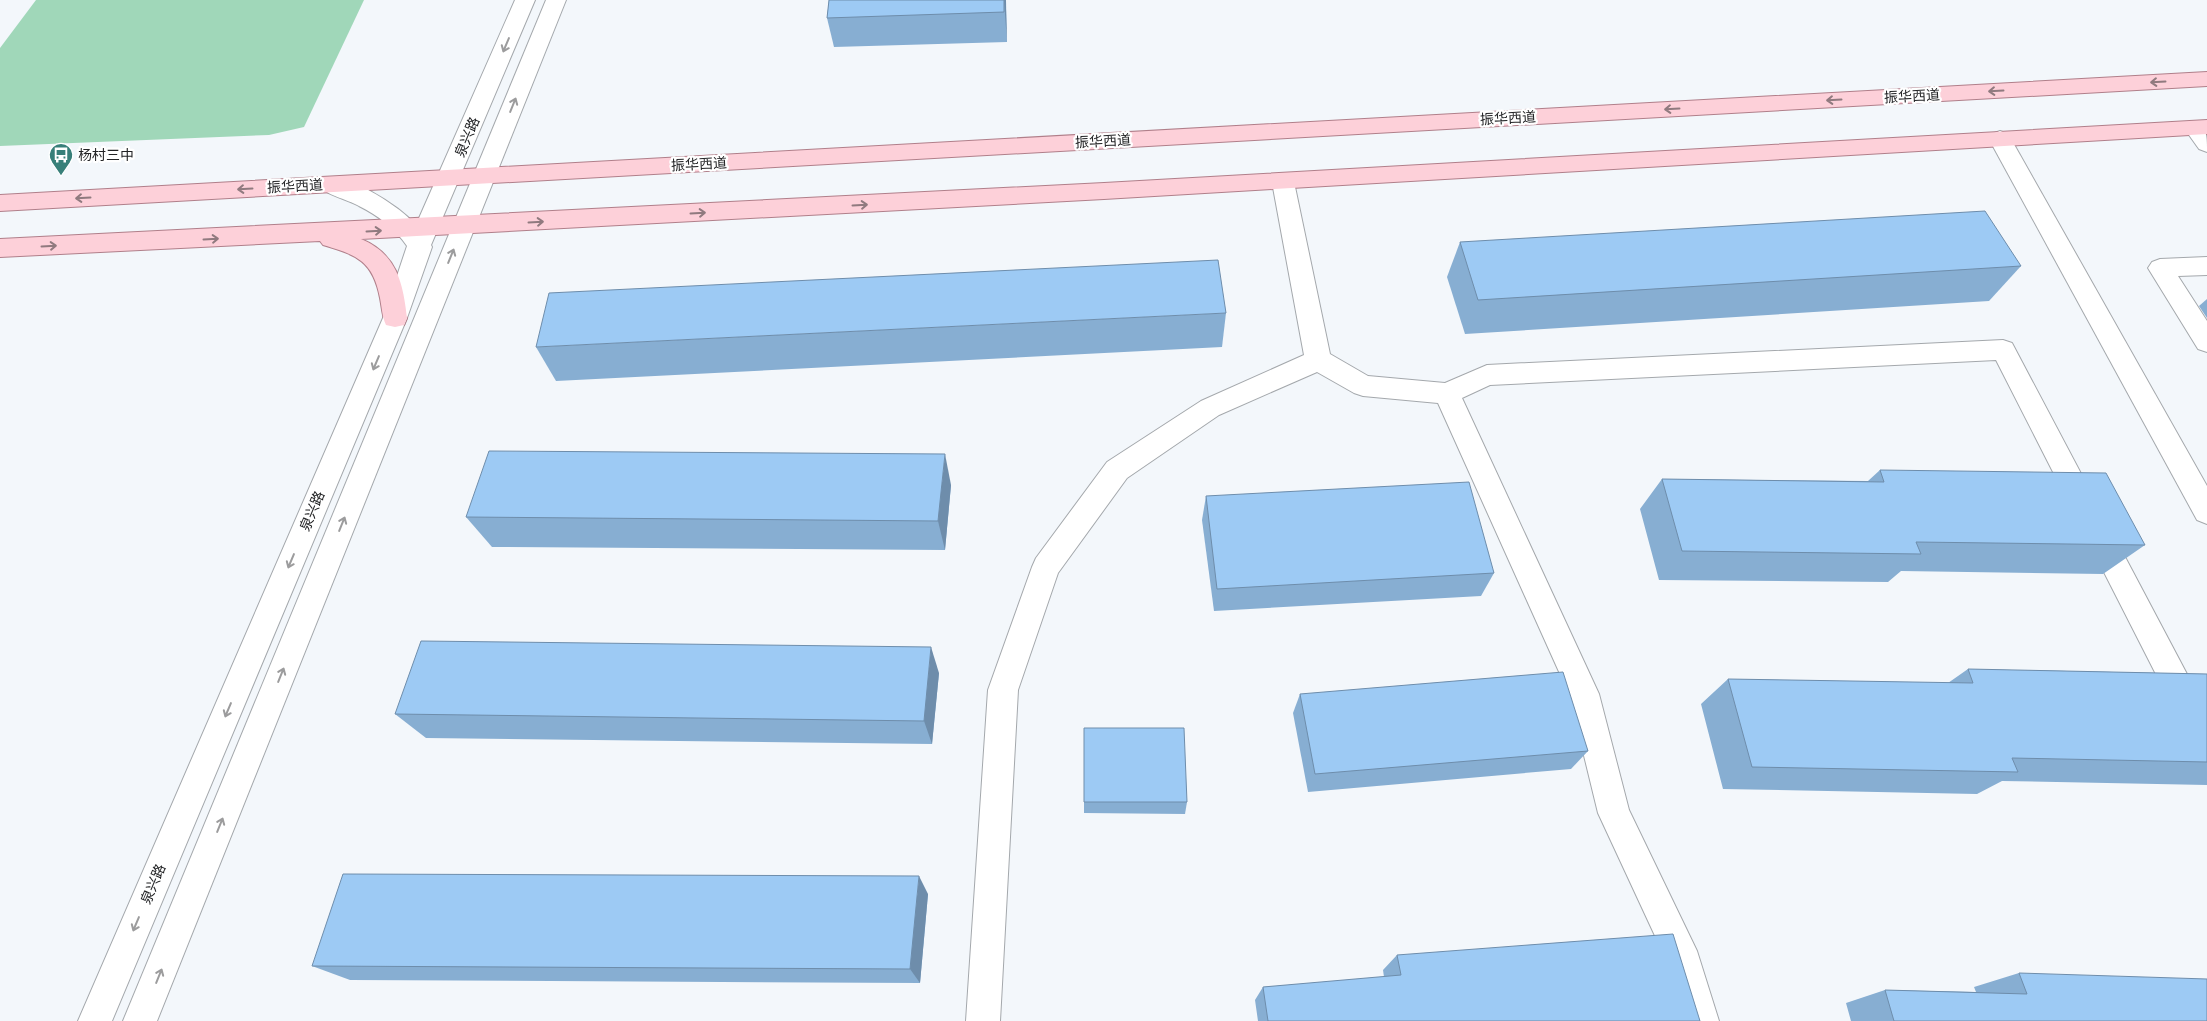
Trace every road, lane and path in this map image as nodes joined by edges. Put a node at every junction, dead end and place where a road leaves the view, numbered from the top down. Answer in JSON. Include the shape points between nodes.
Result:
{"nodes":[{"id":1,"x":525,"y":0,"type":"edge"},
{"id":2,"x":556,"y":0,"type":"edge"},
{"id":3,"x":2207,"y":79,"type":"edge"},
{"id":4,"x":2203,"y":133,"type":"edge"},
{"id":5,"x":2000,"y":140,"type":"junction"},
{"id":6,"x":450,"y":176,"type":"junction"},
{"id":7,"x":484,"y":176,"type":"junction"},
{"id":8,"x":1283,"y":182,"type":"junction"},
{"id":9,"x":329,"y":184,"type":"junction"},
{"id":10,"x":0,"y":203,"type":"edge"},
{"id":11,"x":463,"y":226,"type":"junction"},
{"id":12,"x":308,"y":234,"type":"junction"},
{"id":13,"x":417,"y":234,"type":"junction"},
{"id":14,"x":0,"y":248,"type":"edge"},
{"id":15,"x":2207,"y":266,"type":"edge"},
{"id":16,"x":426,"y":317,"type":"junction"},
{"id":17,"x":395,"y":318,"type":"junction"},
{"id":18,"x":2207,"y":342,"type":"edge"},
{"id":19,"x":1318,"y":360,"type":"junction"},
{"id":20,"x":1447,"y":393,"type":"junction"},
{"id":21,"x":2207,"y":512,"type":"edge"},
{"id":22,"x":2207,"y":743,"type":"edge"},
{"id":23,"x":95,"y":1021,"type":"edge"},
{"id":24,"x":140,"y":1021,"type":"edge"},
{"id":25,"x":982,"y":1021,"type":"edge"},
{"id":26,"x":1702,"y":1021,"type":"edge"}],
"edges":[{"from":1,"to":6,"type":"street","name":"泉兴路","one_way":true},
{"from":7,"to":2,"type":"street","one_way":true},
{"from":3,"to":7,"type":"main road","name":"振华西道","one_way":true},
{"from":4,"to":5,"type":"main road"},
{"from":5,"to":8,"type":"main road"},
{"from":5,"to":21,"type":"street"},
{"from":6,"to":7,"type":"main road","name":"振华西道"},
{"from":6,"to":9,"type":"main road","name":"振华西道"},
{"from":6,"to":13,"type":"street","name":"泉兴路"},
{"from":7,"to":11,"type":"street"},
{"from":11,"to":8,"type":"main road","one_way":true},
{"from":8,"to":19,"type":"street"},
{"from":9,"to":10,"type":"main road","name":"振华西道","one_way":true},
{"from":9,"to":13,"type":"street","via":[[370,202]]},
{"from":11,"to":13,"type":"main road"},
{"from":16,"to":11,"type":"street","one_way":true},
{"from":12,"to":13,"type":"main road","one_way":true},
{"from":14,"to":12,"type":"main road","one_way":true},
{"from":12,"to":17,"type":"main road","via":[[358,246],[377,259],[389,281]]},
{"from":13,"to":16,"type":"street","via":[[429,275]]},
{"from":13,"to":17,"type":"street","name":"泉兴路"},
{"from":15,"to":18,"type":"street","via":[[2160,268]]},
{"from":24,"to":16,"type":"street","one_way":true},
{"from":17,"to":23,"type":"street","name":"泉兴路","one_way":true},
{"from":19,"to":20,"type":"street","via":[[1363,386]]},
{"from":19,"to":25,"type":"street","via":[[1210,408],[1117,470],[1046,567],[1003,690]]},
{"from":20,"to":22,"type":"street","via":[[1488,375],[2003,350]]},
{"from":20,"to":26,"type":"street","via":[[1584,694],[1614,812],[1685,963]]}]}
